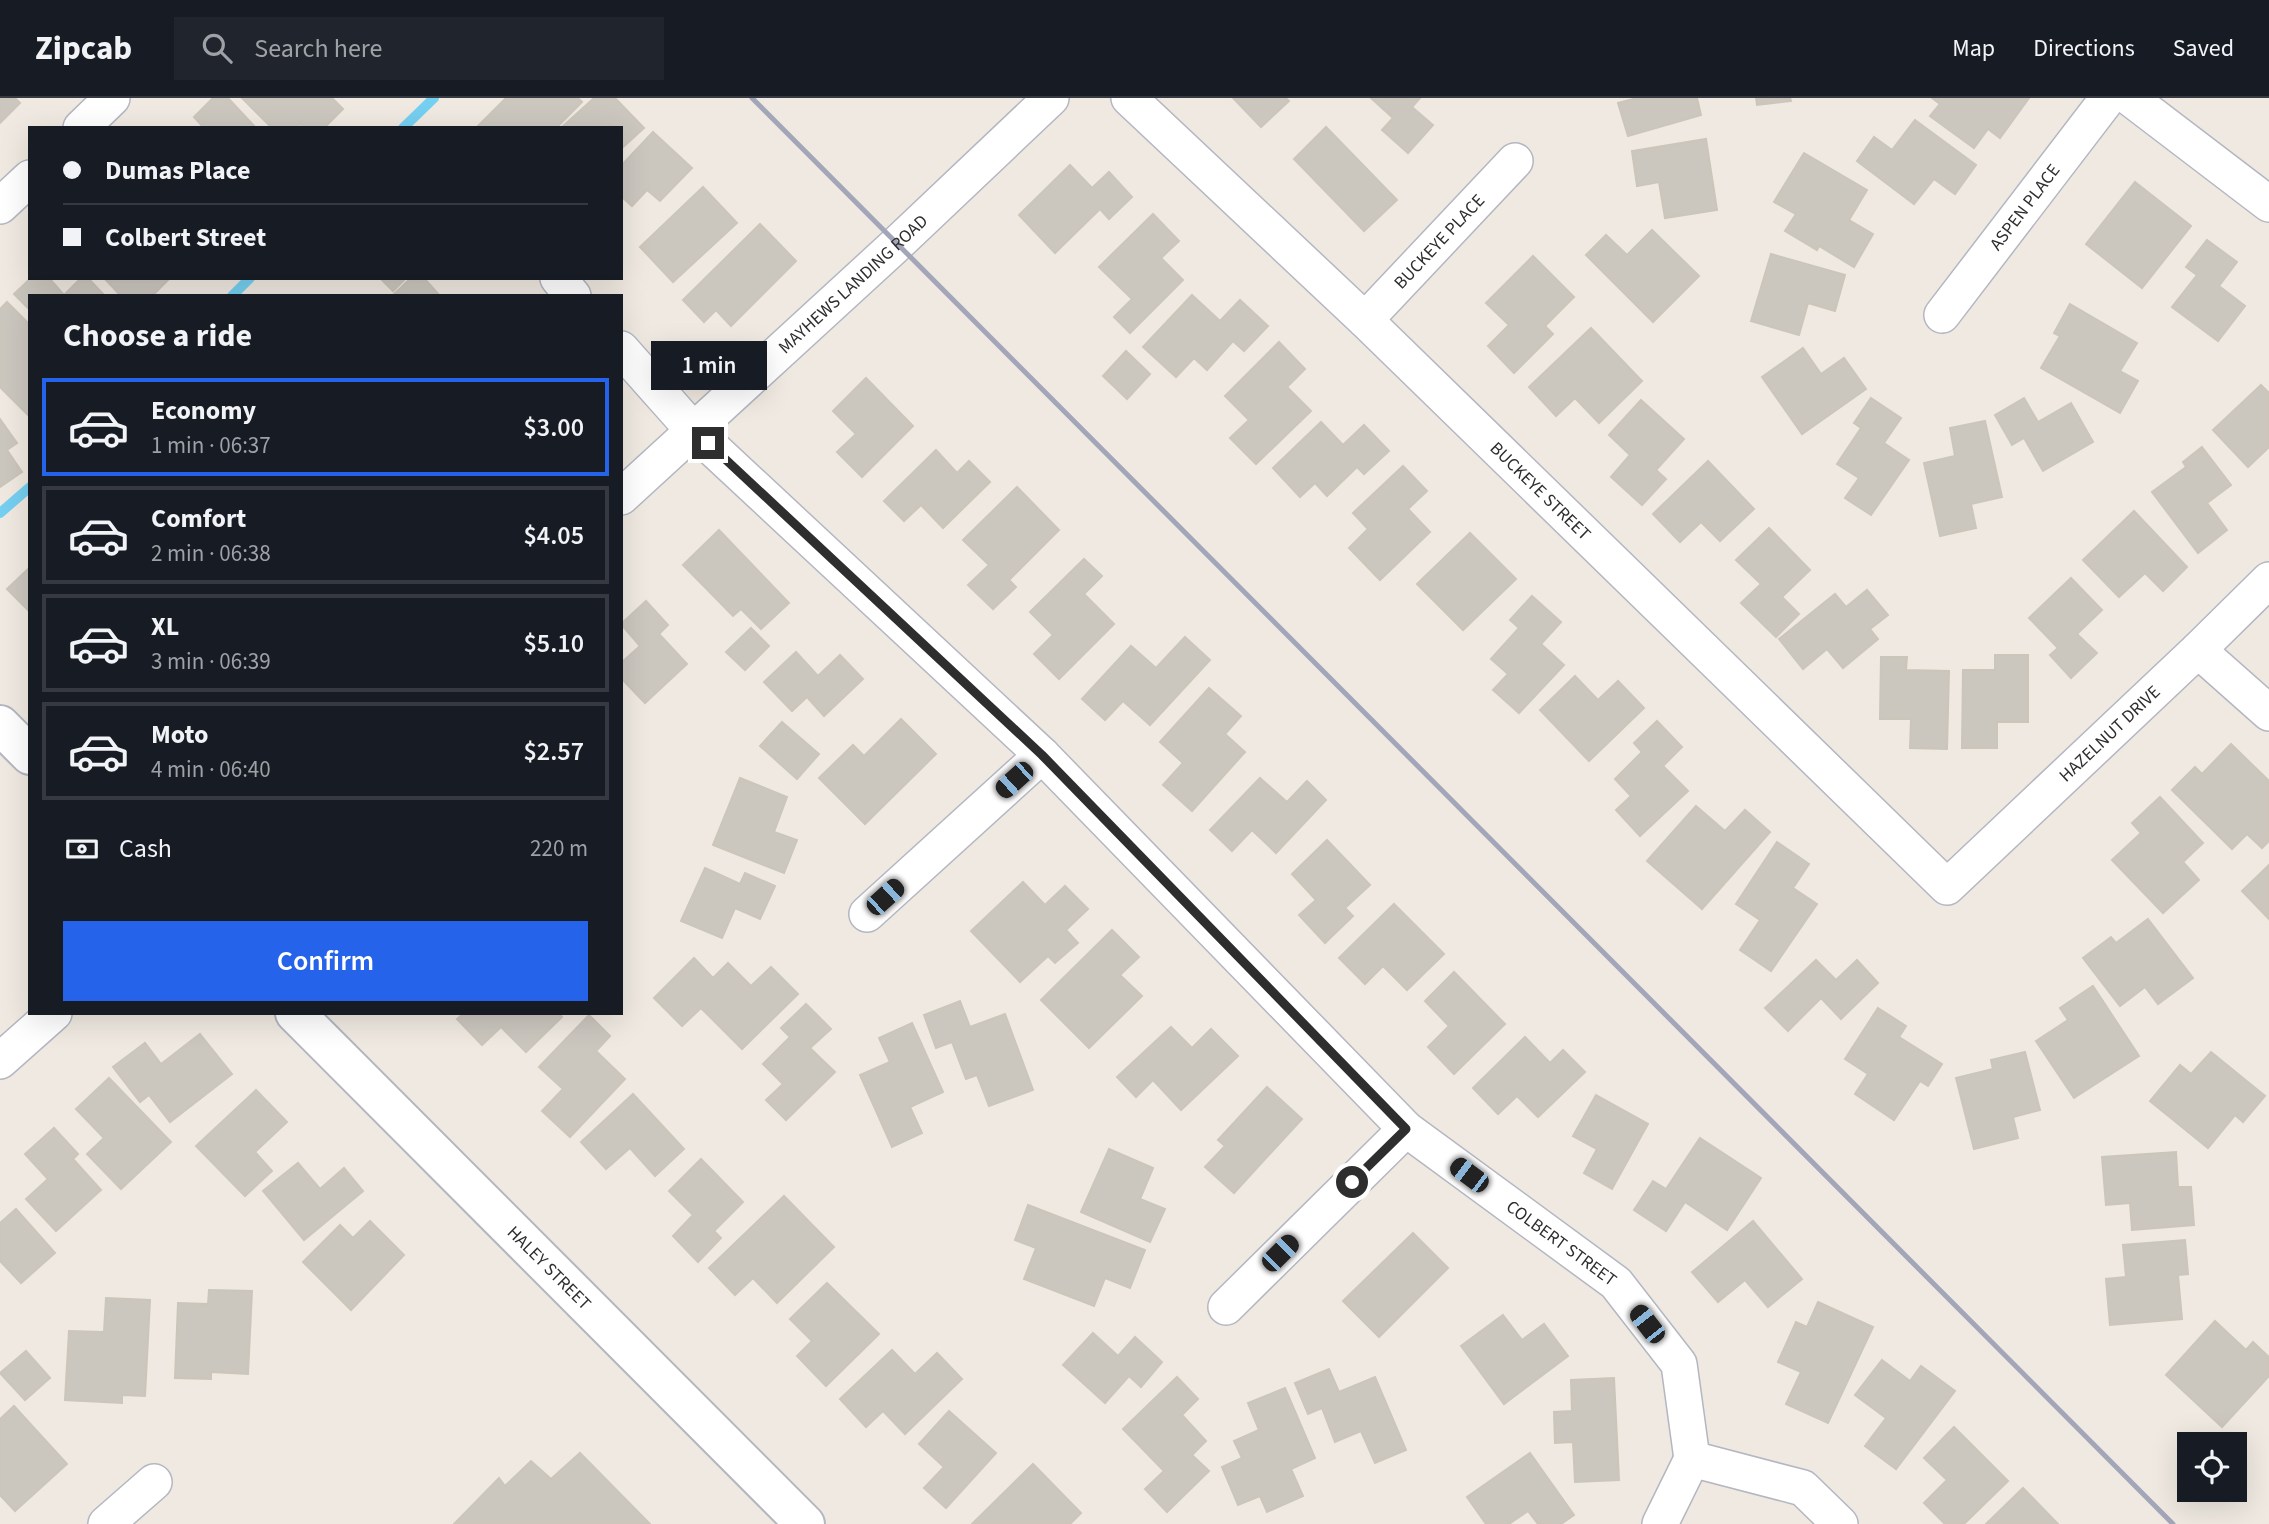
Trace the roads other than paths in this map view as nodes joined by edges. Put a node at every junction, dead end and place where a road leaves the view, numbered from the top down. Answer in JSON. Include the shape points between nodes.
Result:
{"nodes":[{"id":1,"x":112,"y":98,"type":"edge"},
{"id":2,"x":1051,"y":98,"type":"edge"},
{"id":3,"x":1129,"y":98,"type":"edge"},
{"id":4,"x":2108,"y":98,"type":"edge"},
{"id":5,"x":2130,"y":98,"type":"edge"},
{"id":6,"x":83,"y":126,"type":"edge"},
{"id":7,"x":1515,"y":161,"type":"dead end"},
{"id":8,"x":28,"y":180,"type":"edge"},
{"id":9,"x":2269,"y":204,"type":"edge"},
{"id":10,"x":0,"y":206,"type":"edge"},
{"id":11,"x":560,"y":280,"type":"edge"},
{"id":12,"x":571,"y":294,"type":"edge"},
{"id":13,"x":1942,"y":315,"type":"dead end"},
{"id":14,"x":1365,"y":320,"type":"junction"},
{"id":15,"x":623,"y":351,"type":"edge"},
{"id":16,"x":693,"y":430,"type":"junction"},
{"id":17,"x":623,"y":495,"type":"edge"},
{"id":18,"x":2269,"y":580,"type":"edge"},
{"id":19,"x":2198,"y":650,"type":"junction"},
{"id":20,"x":2269,"y":713,"type":"edge"},
{"id":21,"x":0,"y":725,"type":"edge"},
{"id":22,"x":28,"y":753,"type":"edge"},
{"id":23,"x":1042,"y":755,"type":"junction"},
{"id":24,"x":1947,"y":887,"type":"joint"},
{"id":25,"x":867,"y":914,"type":"dead end"},
{"id":26,"x":52,"y":1015,"type":"edge"},
{"id":27,"x":297,"y":1015,"type":"edge"},
{"id":28,"x":0,"y":1061,"type":"edge"},
{"id":29,"x":1406,"y":1129,"type":"junction"},
{"id":30,"x":1226,"y":1307,"type":"dead end"},
{"id":31,"x":1692,"y":1459,"type":"junction"},
{"id":32,"x":154,"y":1482,"type":"dead end"},
{"id":33,"x":106,"y":1524,"type":"edge"},
{"id":34,"x":805,"y":1524,"type":"edge"},
{"id":35,"x":1660,"y":1524,"type":"edge"},
{"id":36,"x":1840,"y":1524,"type":"edge"}],
"edges":[{"from":1,"to":6,"type":"street"},
{"from":2,"to":16,"type":"street","name":"MAYHEWS LANDING ROAD"},
{"from":3,"to":14,"type":"street","name":"BUCKEYE STREET"},
{"from":4,"to":13,"type":"street","name":"ASPEN PLACE"},
{"from":5,"to":9,"type":"street"},
{"from":7,"to":14,"type":"street","name":"BUCKEYE PLACE"},
{"from":8,"to":10,"type":"street"},
{"from":11,"to":12,"type":"street"},
{"from":14,"to":24,"type":"street","name":"BUCKEYE STREET"},
{"from":15,"to":16,"type":"street","name":"COLBERT STREET"},
{"from":16,"to":17,"type":"street","name":"MAYHEWS LANDING ROAD"},
{"from":16,"to":23,"type":"street","name":"COLBERT STREET"},
{"from":18,"to":19,"type":"street","name":"HAZELNUT DRIVE"},
{"from":19,"to":20,"type":"street"},
{"from":19,"to":24,"type":"street","name":"HAZELNUT DRIVE"},
{"from":21,"to":22,"type":"street"},
{"from":23,"to":25,"type":"street"},
{"from":23,"to":29,"type":"street","name":"COLBERT STREET"},
{"from":26,"to":28,"type":"street"},
{"from":27,"to":34,"type":"street","name":"HALEY STREET"},
{"from":29,"to":30,"type":"street"},
{"from":29,"to":31,"type":"street","name":"COLBERT STREET","via":[[1616,1283],[1679,1364]]},
{"from":31,"to":35,"type":"street"},
{"from":31,"to":36,"type":"street","via":[[1803,1488]]},
{"from":32,"to":33,"type":"street"}]}
